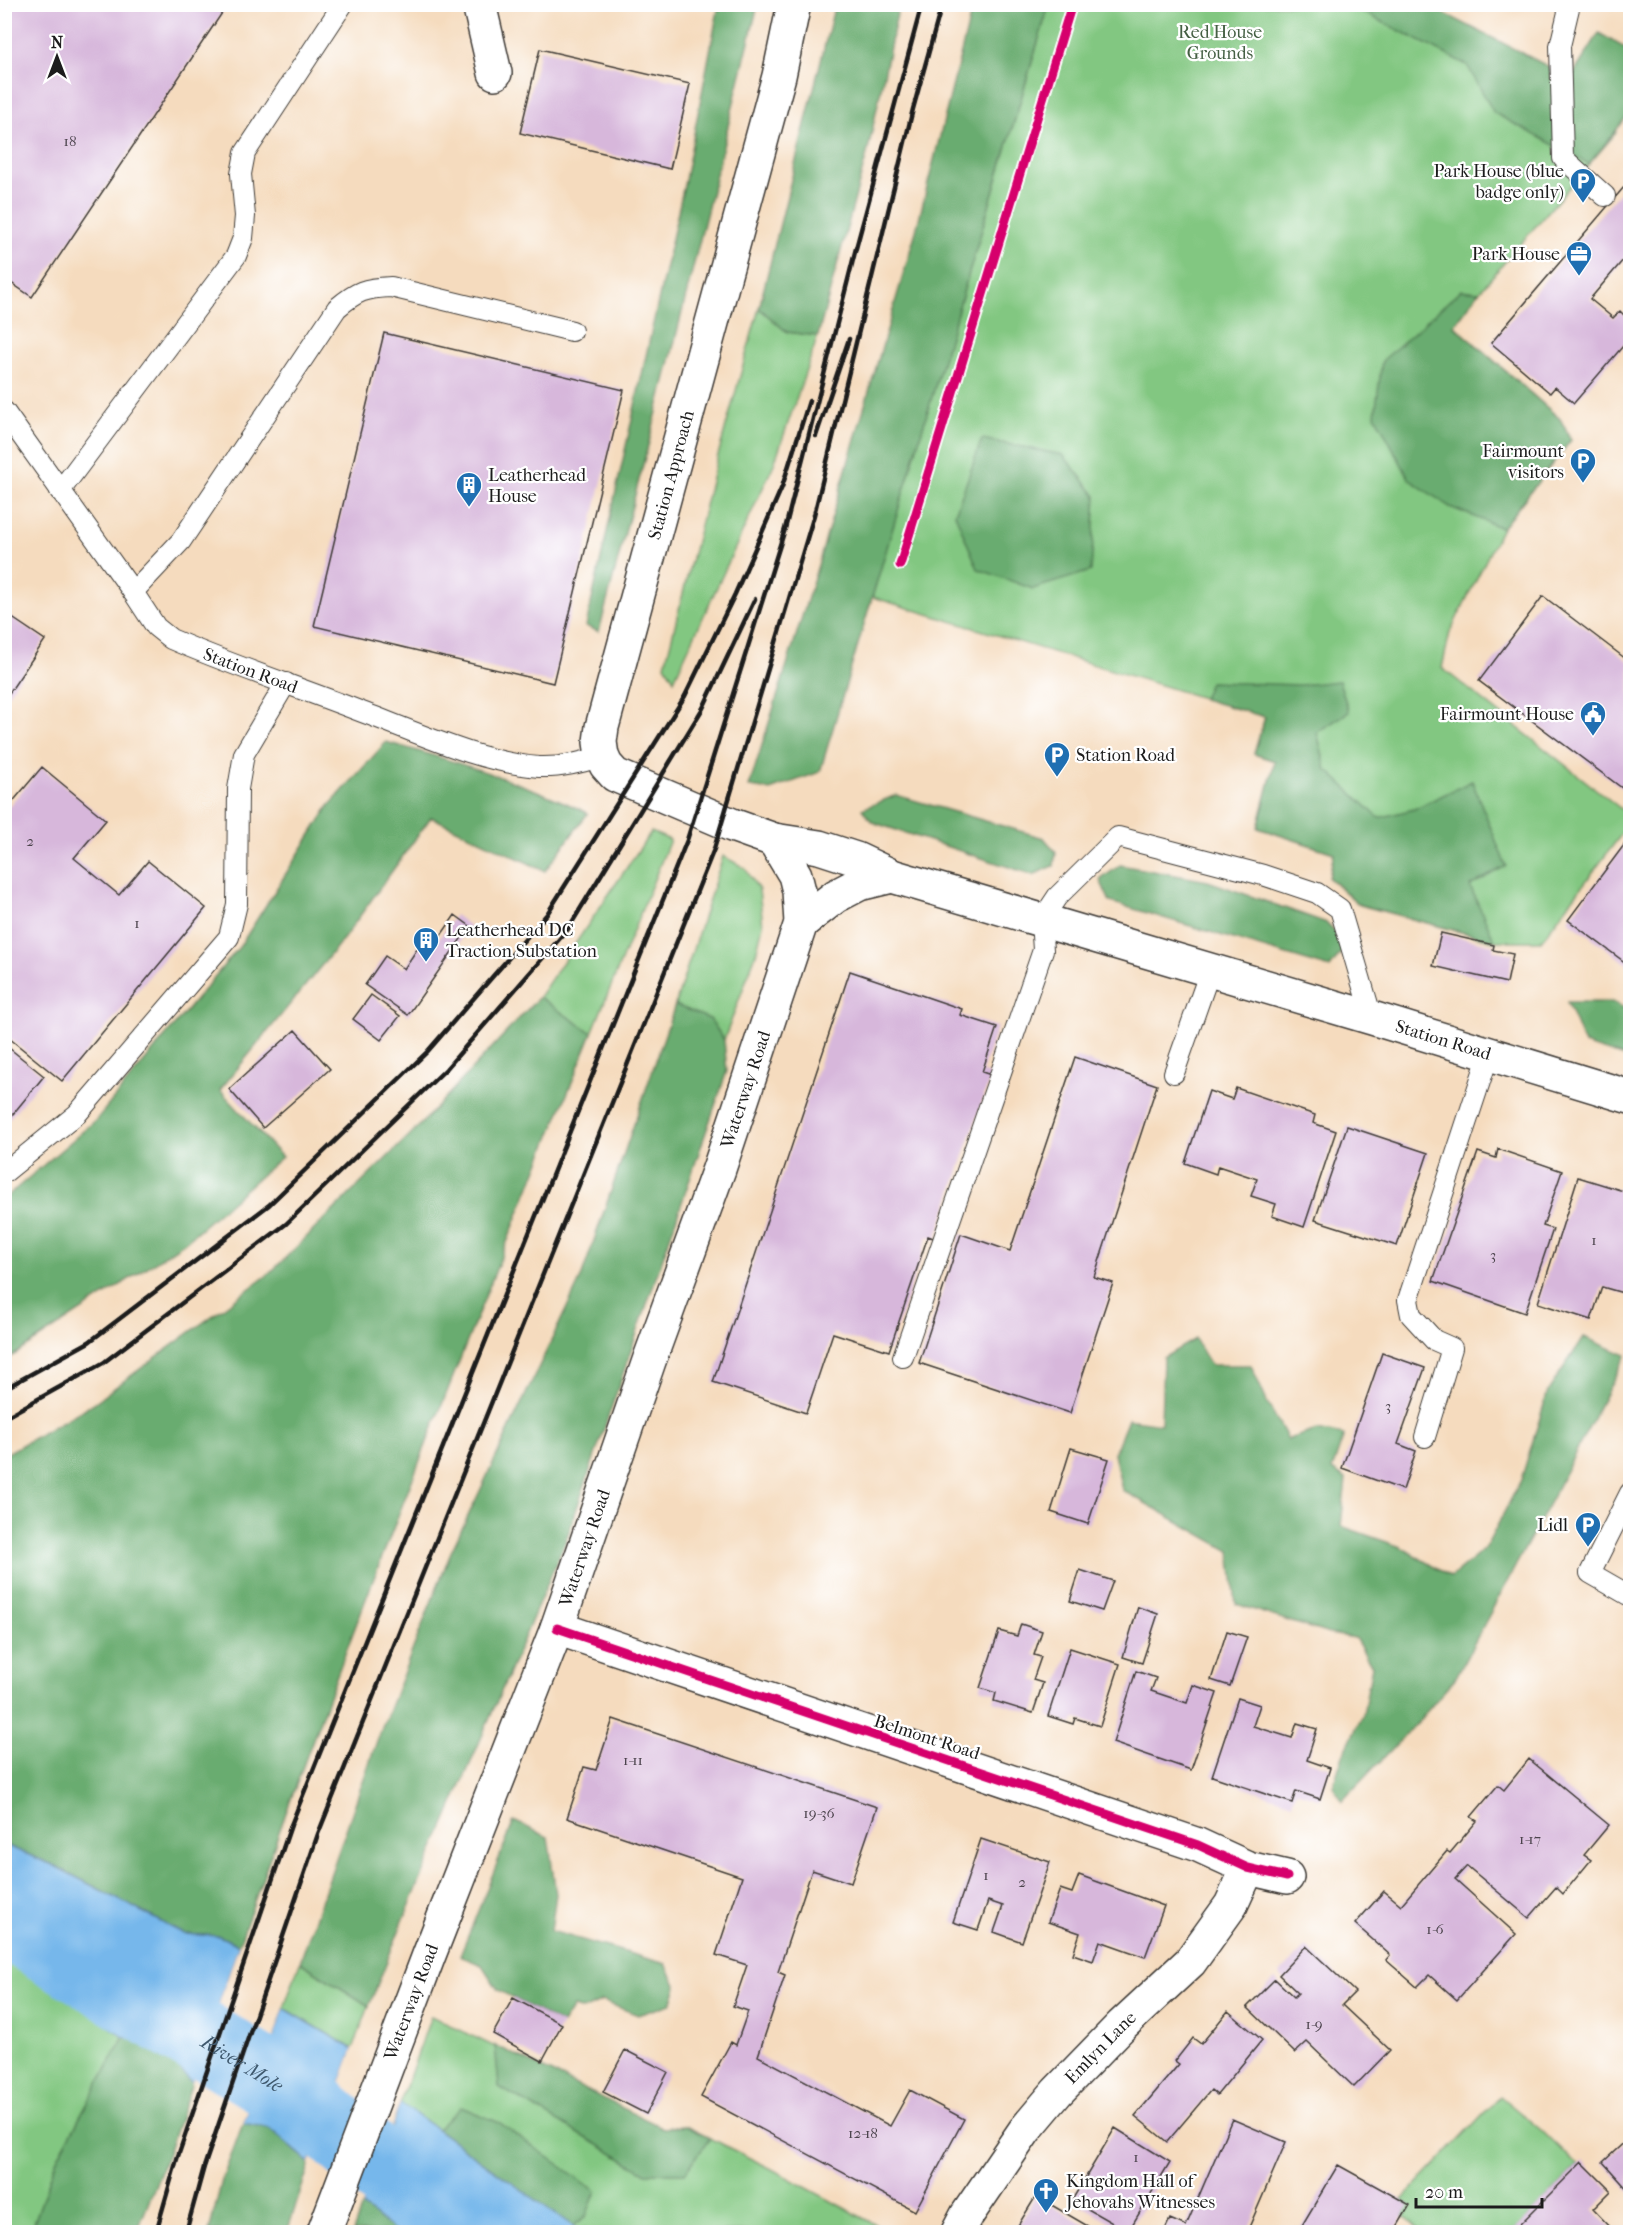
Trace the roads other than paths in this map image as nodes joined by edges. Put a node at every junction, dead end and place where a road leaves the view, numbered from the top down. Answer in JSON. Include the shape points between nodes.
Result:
{"nodes":[{"id":1,"x":343,"y":4,"type":"edge"},
{"id":2,"x":479,"y":4,"type":"edge"},
{"id":3,"x":794,"y":4,"type":"edge"},
{"id":4,"x":1570,"y":4,"type":"edge"},
{"id":5,"x":495,"y":73,"type":"dead end"},
{"id":6,"x":1605,"y":196,"type":"dead end"},
{"id":7,"x":572,"y":331,"type":"dead end"},
{"id":8,"x":4,"y":411,"type":"edge"},
{"id":9,"x":60,"y":491,"type":"junction"},
{"id":10,"x":134,"y":592,"type":"junction"},
{"id":11,"x":286,"y":683,"type":"junction"},
{"id":12,"x":602,"y":756,"type":"junction"},
{"id":13,"x":774,"y":840,"type":"junction"},
{"id":14,"x":892,"y":876,"type":"junction"},
{"id":15,"x":1041,"y":921,"type":"junction"},
{"id":16,"x":801,"y":923,"type":"junction"},
{"id":17,"x":1210,"y":971,"type":"junction"},
{"id":18,"x":1372,"y":1018,"type":"junction"},
{"id":19,"x":1489,"y":1054,"type":"junction"},
{"id":20,"x":1174,"y":1073,"type":"dead end"},
{"id":21,"x":1630,"y":1097,"type":"edge"},
{"id":22,"x":4,"y":1173,"type":"edge"},
{"id":23,"x":903,"y":1357,"type":"dead end"},
{"id":24,"x":1425,"y":1437,"type":"dead end"},
{"id":25,"x":1630,"y":1493,"type":"edge"},
{"id":26,"x":1630,"y":1596,"type":"edge"},
{"id":27,"x":557,"y":1629,"type":"junction"},
{"id":28,"x":1248,"y":1868,"type":"junction"},
{"id":29,"x":1287,"y":1877,"type":"dead end"},
{"id":30,"x":324,"y":2232,"type":"edge"},
{"id":31,"x":958,"y":2232,"type":"edge"}],
"edges":[{"from":1,"to":9,"type":"lane","via":[[245,153],[241,174],[245,216],[236,256]]},
{"from":2,"to":5,"type":"main road"},
{"from":3,"to":12,"type":"main road","name":"Station Approach","via":[[779,76],[602,728]]},
{"from":4,"to":6,"type":"lane","via":[[1560,46],[1563,158]]},
{"from":7,"to":10,"type":"lane","via":[[391,287],[369,288],[353,294],[337,308],[181,541]]},
{"from":8,"to":9,"type":"lane","name":"Station Road"},
{"from":9,"to":10,"type":"lane","name":"Station Road"},
{"from":10,"to":11,"type":"lane","name":"Station Road","via":[[156,627],[171,639]]},
{"from":11,"to":12,"type":"lane","name":"Station Road","via":[[458,748],[517,764],[561,766]]},
{"from":11,"to":22,"type":"lane","via":[[244,754],[238,789],[237,904],[228,937],[77,1114]]},
{"from":12,"to":13,"type":"main road","via":[[615,775]]},
{"from":13,"to":14,"type":"main road","name":"Station Road","via":[[819,847]]},
{"from":13,"to":16,"type":"main road","name":"Waterway Road","via":[[795,876]]},
{"from":14,"to":15,"type":"main road","name":"Station Road"},
{"from":14,"to":16,"type":"main road","via":[[859,884]]},
{"from":15,"to":17,"type":"main road","name":"Station Road"},
{"from":15,"to":18,"type":"lane","via":[[1057,897],[1118,837],[1263,876],[1317,893],[1340,909]]},
{"from":15,"to":23,"type":"lane","via":[[1043,950]]},
{"from":16,"to":27,"type":"main road","name":"Waterway Road"},
{"from":17,"to":18,"type":"main road","name":"Station Road"},
{"from":17,"to":20,"type":"lane"},
{"from":18,"to":19,"type":"main road","name":"Station Road"},
{"from":19,"to":21,"type":"main road","name":"Station Road"},
{"from":19,"to":24,"type":"lane","via":[[1408,1300],[1411,1315],[1434,1340],[1452,1348]]},
{"from":25,"to":26,"type":"lane","via":[[1590,1574]]},
{"from":27,"to":28,"type":"main road","name":"Belmont Road","via":[[1198,1845]]},
{"from":27,"to":30,"type":"main road","name":"Waterway Road"},
{"from":28,"to":29,"type":"main road","name":"Belmont Road"},
{"from":28,"to":31,"type":"main road","name":"Emlyn Lane","via":[[1231,1905],[1190,1962],[1057,2092],[1026,2130]]}]}
